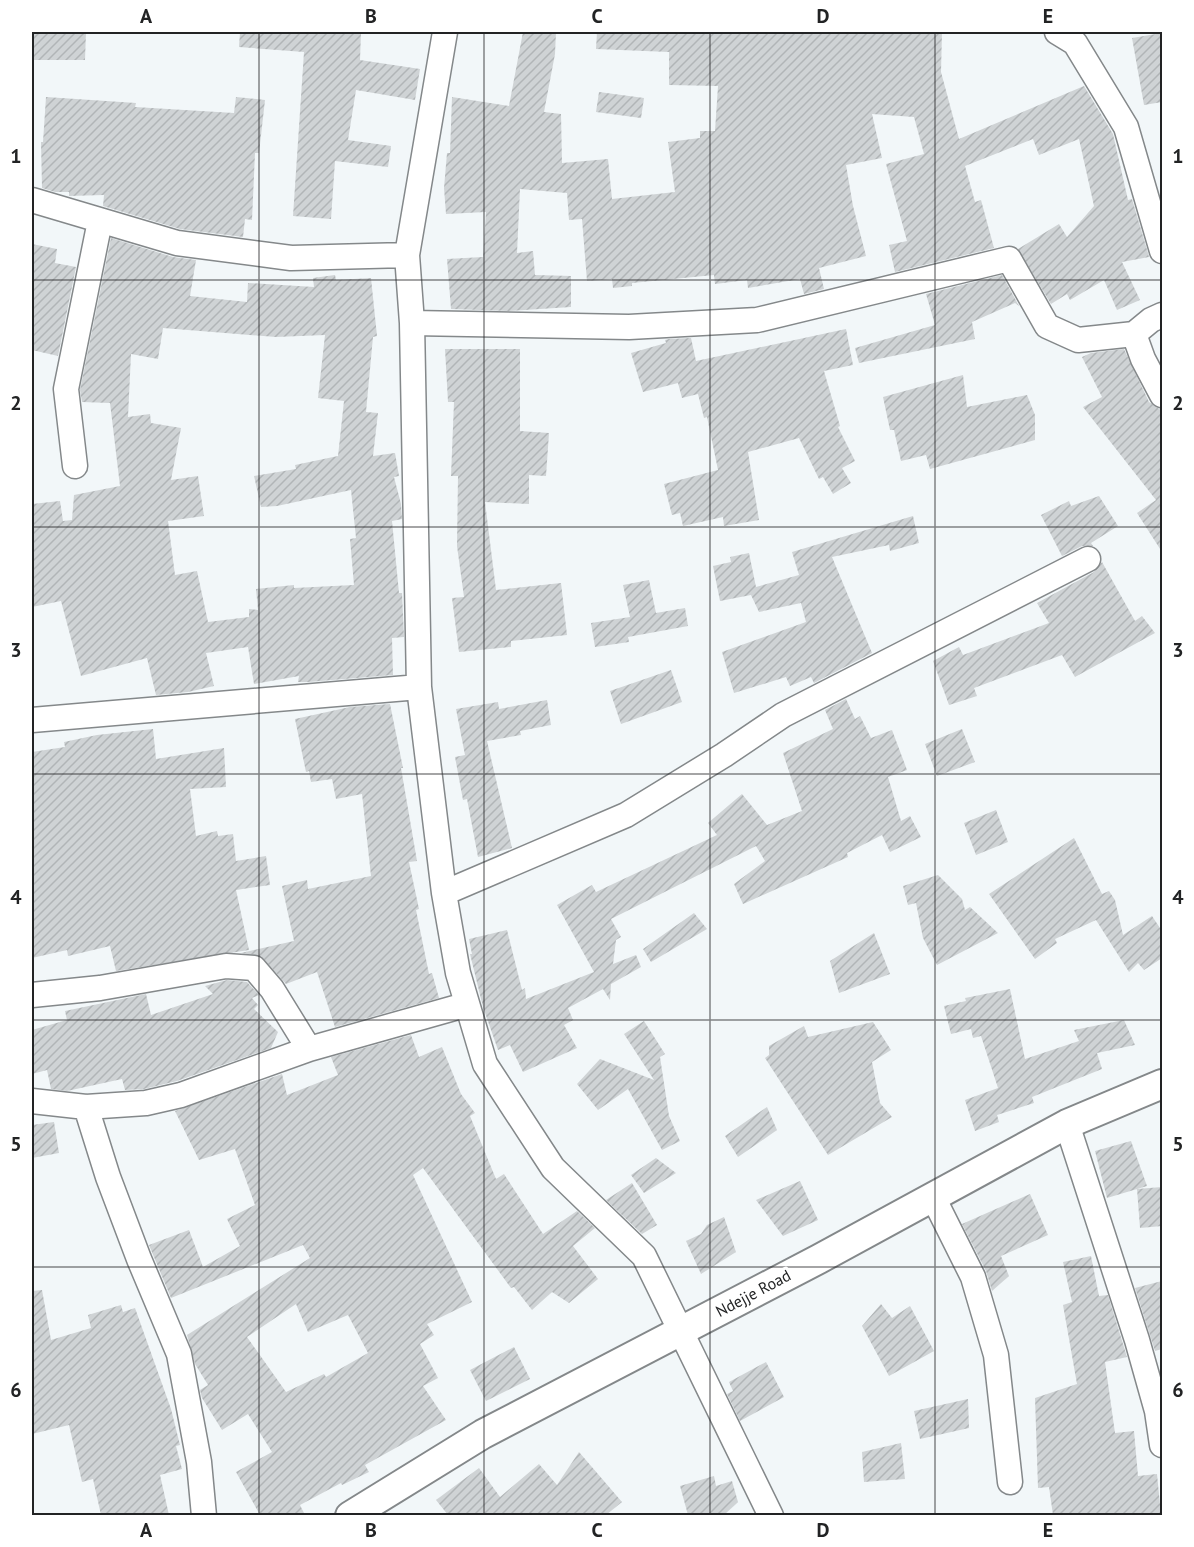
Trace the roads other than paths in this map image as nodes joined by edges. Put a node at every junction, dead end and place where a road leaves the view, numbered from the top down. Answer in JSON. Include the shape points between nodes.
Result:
{"nodes":[{"id":1,"x":445,"y":32,"type":"edge"},
{"id":2,"x":1057,"y":32,"type":"edge"},
{"id":3,"x":32,"y":200,"type":"edge"},
{"id":4,"x":100,"y":221,"type":"junction"},
{"id":5,"x":1162,"y":251,"type":"edge"},
{"id":6,"x":407,"y":255,"type":"junction"},
{"id":7,"x":1162,"y":315,"type":"edge"},
{"id":8,"x":412,"y":323,"type":"junction"},
{"id":9,"x":1134,"y":334,"type":"junction"},
{"id":10,"x":1162,"y":395,"type":"edge"},
{"id":11,"x":75,"y":466,"type":"dead end"},
{"id":12,"x":1088,"y":559,"type":"dead end"},
{"id":13,"x":419,"y":687,"type":"junction"},
{"id":14,"x":32,"y":720,"type":"edge"},
{"id":15,"x":444,"y":893,"type":"junction"},
{"id":16,"x":32,"y":995,"type":"edge"},
{"id":17,"x":465,"y":1005,"type":"junction"},
{"id":18,"x":309,"y":1049,"type":"junction"},
{"id":19,"x":1162,"y":1084,"type":"edge"},
{"id":20,"x":32,"y":1101,"type":"edge"},
{"id":21,"x":86,"y":1107,"type":"junction"},
{"id":22,"x":1067,"y":1124,"type":"junction"},
{"id":23,"x":933,"y":1197,"type":"junction"},
{"id":24,"x":680,"y":1332,"type":"junction"},
{"id":25,"x":1162,"y":1445,"type":"edge"},
{"id":26,"x":1010,"y":1482,"type":"dead end"},
{"id":27,"x":204,"y":1515,"type":"edge"},
{"id":28,"x":350,"y":1515,"type":"edge"},
{"id":29,"x":771,"y":1515,"type":"edge"}],
"edges":[{"from":1,"to":6,"type":"street"},
{"from":2,"to":5,"type":"street","via":[[1075,43],[1126,127]]},
{"from":3,"to":4,"type":"street"},
{"from":4,"to":6,"type":"street","via":[[177,243],[291,258]]},
{"from":4,"to":11,"type":"street","via":[[66,389]]},
{"from":6,"to":8,"type":"street"},
{"from":7,"to":9,"type":"street"},
{"from":8,"to":9,"type":"street","via":[[629,327],[757,320],[1009,259],[1047,326],[1078,340]]},
{"from":8,"to":13,"type":"street"},
{"from":9,"to":10,"type":"street"},
{"from":12,"to":15,"type":"street","via":[[783,715],[626,815]]},
{"from":13,"to":14,"type":"street"},
{"from":13,"to":15,"type":"street"},
{"from":15,"to":17,"type":"street"},
{"from":16,"to":18,"type":"street","via":[[100,988],[226,966],[254,968],[272,989]]},
{"from":17,"to":18,"type":"street"},
{"from":17,"to":24,"type":"street","via":[[485,1064],[532,1139],[553,1168],[644,1256]]},
{"from":18,"to":21,"type":"street","via":[[181,1095],[146,1103]]},
{"from":19,"to":22,"type":"street","name":"Ndejje Road"},
{"from":20,"to":21,"type":"street"},
{"from":21,"to":27,"type":"street","via":[[131,1239],[180,1354],[200,1462]]},
{"from":22,"to":23,"type":"street","name":"Ndejje Road"},
{"from":22,"to":25,"type":"street","via":[[1137,1340],[1157,1411]]},
{"from":23,"to":24,"type":"street","name":"Ndejje Road"},
{"from":23,"to":26,"type":"street","via":[[973,1276],[996,1355]]},
{"from":24,"to":28,"type":"street","name":"Ndejje Road","via":[[483,1434]]},
{"from":24,"to":29,"type":"street"}]}
